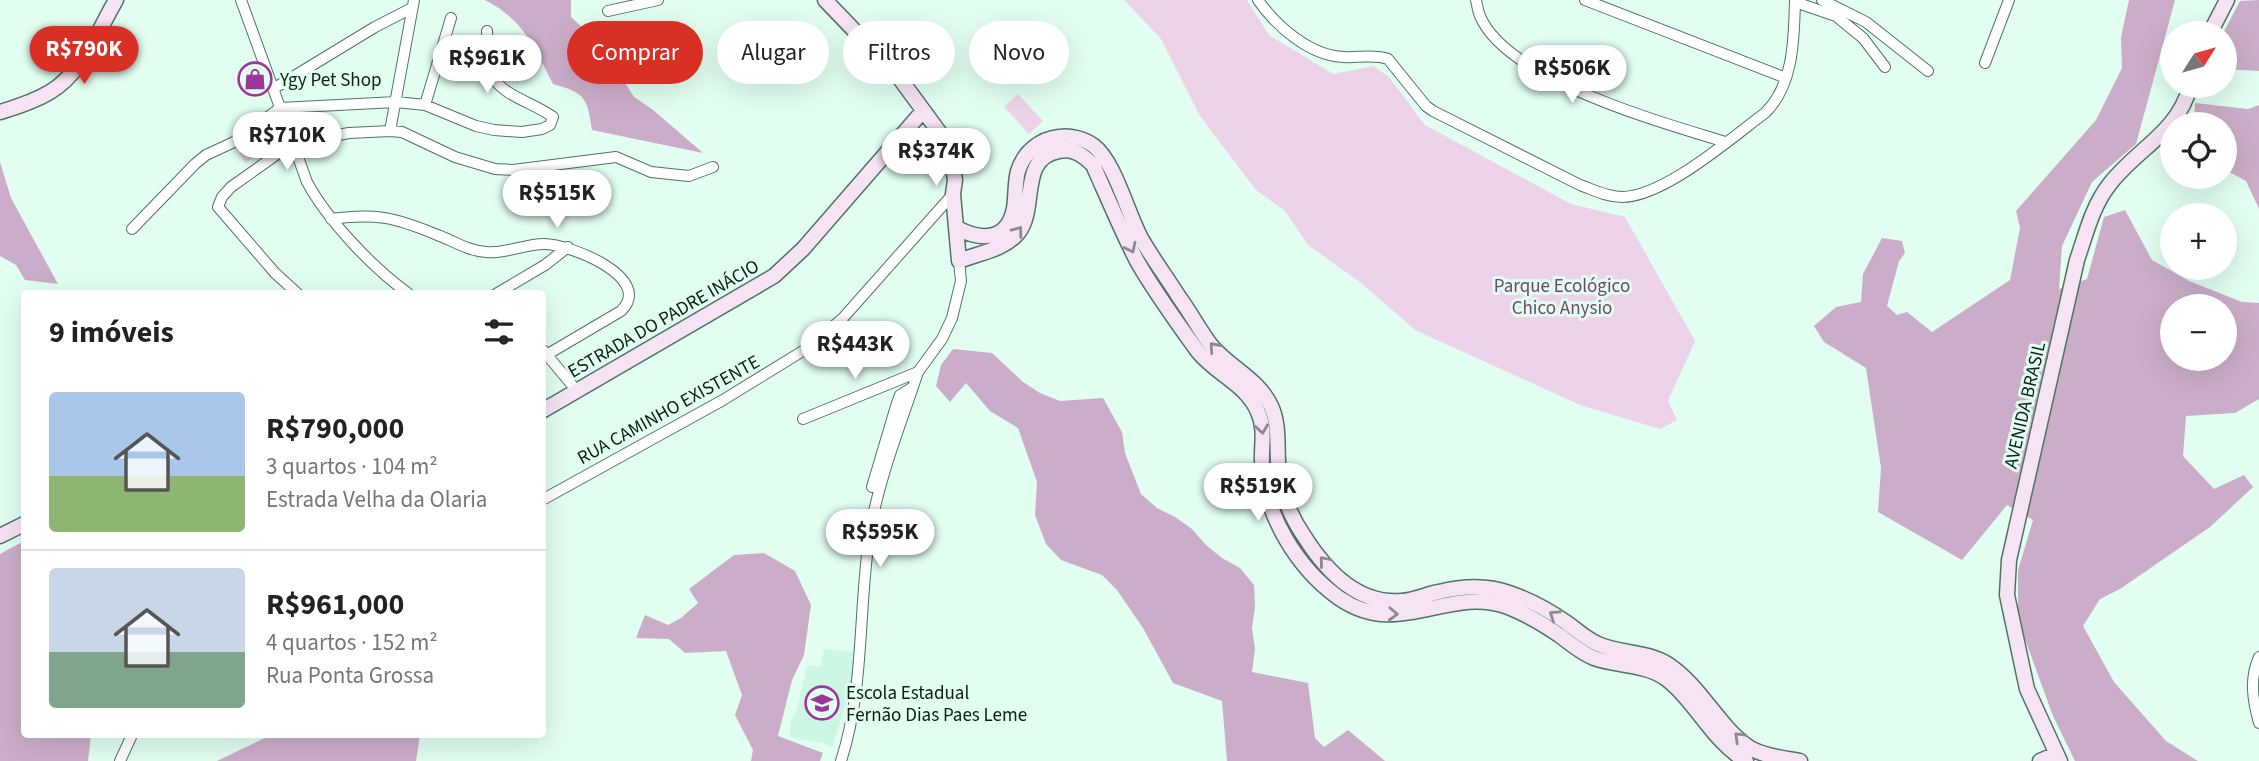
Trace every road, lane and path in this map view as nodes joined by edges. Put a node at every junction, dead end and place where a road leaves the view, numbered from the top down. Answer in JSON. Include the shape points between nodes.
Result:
{"nodes":[{"id":1,"x":116,"y":0,"type":"edge"},
{"id":2,"x":241,"y":0,"type":"edge"},
{"id":3,"x":658,"y":0,"type":"edge"},
{"id":4,"x":825,"y":0,"type":"edge"},
{"id":5,"x":1258,"y":0,"type":"edge"},
{"id":6,"x":1476,"y":0,"type":"edge"},
{"id":7,"x":1584,"y":0,"type":"edge"},
{"id":8,"x":1822,"y":0,"type":"edge"},
{"id":9,"x":2009,"y":0,"type":"edge"},
{"id":10,"x":2227,"y":0,"type":"edge"},
{"id":11,"x":1795,"y":1,"type":"edge"},
{"id":12,"x":413,"y":4,"type":"edge"},
{"id":13,"x":608,"y":11,"type":"dead end"},
{"id":14,"x":451,"y":18,"type":"dead end"},
{"id":15,"x":2216,"y":21,"type":"edge"},
{"id":16,"x":487,"y":31,"type":"dead end"},
{"id":17,"x":1985,"y":63,"type":"dead end"},
{"id":18,"x":1885,"y":67,"type":"dead end"},
{"id":19,"x":1928,"y":71,"type":"dead end"},
{"id":20,"x":1786,"y":78,"type":"junction"},
{"id":21,"x":272,"y":89,"type":"junction"},
{"id":22,"x":2185,"y":98,"type":"edge"},
{"id":23,"x":396,"y":102,"type":"junction"},
{"id":24,"x":425,"y":105,"type":"junction"},
{"id":25,"x":280,"y":108,"type":"junction"},
{"id":26,"x":922,"y":111,"type":"junction"},
{"id":27,"x":0,"y":113,"type":"edge"},
{"id":28,"x":390,"y":131,"type":"junction"},
{"id":29,"x":1725,"y":142,"type":"junction"},
{"id":30,"x":293,"y":143,"type":"junction"},
{"id":31,"x":1040,"y":151,"type":"junction"},
{"id":32,"x":713,"y":167,"type":"dead end"},
{"id":33,"x":953,"y":194,"type":"junction"},
{"id":34,"x":331,"y":219,"type":"junction"},
{"id":35,"x":957,"y":228,"type":"junction"},
{"id":36,"x":132,"y":229,"type":"dead end"},
{"id":37,"x":972,"y":236,"type":"junction"},
{"id":38,"x":568,"y":247,"type":"junction"},
{"id":39,"x":974,"y":255,"type":"junction"},
{"id":40,"x":959,"y":261,"type":"junction"},
{"id":41,"x":294,"y":290,"type":"edge"},
{"id":42,"x":404,"y":290,"type":"edge"},
{"id":43,"x":503,"y":290,"type":"edge"},
{"id":44,"x":546,"y":351,"type":"edge"},
{"id":45,"x":546,"y":353,"type":"edge"},
{"id":46,"x":918,"y":372,"type":"junction"},
{"id":47,"x":913,"y":387,"type":"junction"},
{"id":48,"x":577,"y":391,"type":"junction"},
{"id":49,"x":546,"y":409,"type":"edge"},
{"id":50,"x":803,"y":419,"type":"dead end"},
{"id":51,"x":872,"y":487,"type":"dead end"},
{"id":52,"x":546,"y":497,"type":"edge"},
{"id":53,"x":21,"y":526,"type":"edge"},
{"id":54,"x":0,"y":536,"type":"edge"},
{"id":55,"x":1488,"y":595,"type":"junction"},
{"id":56,"x":2259,"y":657,"type":"edge"},
{"id":57,"x":2259,"y":723,"type":"edge"},
{"id":58,"x":131,"y":738,"type":"edge"},
{"id":59,"x":2058,"y":757,"type":"edge"},
{"id":60,"x":120,"y":761,"type":"edge"},
{"id":61,"x":841,"y":761,"type":"edge"},
{"id":62,"x":1746,"y":761,"type":"edge"},
{"id":63,"x":1800,"y":761,"type":"edge"},
{"id":64,"x":2040,"y":761,"type":"edge"}],
"edges":[{"from":1,"to":27,"type":"street","via":[[68,77],[52,92]]},
{"from":2,"to":21,"type":"street"},
{"from":3,"to":13,"type":"street"},
{"from":4,"to":26,"type":"street","via":[[898,76]]},
{"from":5,"to":29,"type":"street","via":[[1275,22],[1303,43],[1328,55],[1388,59],[1433,111],[1604,194],[1621,197],[1652,190]]},
{"from":6,"to":29,"type":"street","via":[[1492,36],[1554,81]]},
{"from":7,"to":20,"type":"street"},
{"from":8,"to":19,"type":"street","via":[[1866,22]]},
{"from":9,"to":17,"type":"street"},
{"from":10,"to":15,"type":"street"},
{"from":11,"to":18,"type":"street","via":[[1836,16],[1863,38]]},
{"from":11,"to":20,"type":"street"},
{"from":12,"to":21,"type":"street"},
{"from":12,"to":23,"type":"street"},
{"from":14,"to":24,"type":"street"},
{"from":16,"to":24,"type":"street","via":[[493,79],[501,89],[553,117],[550,125],[522,132],[494,130]]},
{"from":20,"to":29,"type":"street","via":[[1774,104]]},
{"from":21,"to":25,"type":"street"},
{"from":22,"to":59,"type":"street","name":"AVENIDA BRASIL","via":[[2179,115],[2121,170],[2093,213],[2077,260],[2009,560],[2009,608],[2027,689]]},
{"from":23,"to":24,"type":"street"},
{"from":23,"to":25,"type":"street"},
{"from":23,"to":28,"type":"street"},
{"from":25,"to":30,"type":"street"},
{"from":25,"to":36,"type":"street","via":[[234,142],[206,155]]},
{"from":26,"to":33,"type":"street","via":[[944,140],[952,161]]},
{"from":26,"to":48,"type":"street","name":"ESTRADA DO PADRE INÁCIO","via":[[803,249],[774,276]]},
{"from":28,"to":30,"type":"street"},
{"from":28,"to":32,"type":"street","via":[[495,169],[617,157],[651,172],[689,176]]},
{"from":30,"to":34,"type":"street","via":[[307,182]]},
{"from":30,"to":41,"type":"street","via":[[231,187],[218,206]]},
{"from":31,"to":37,"type":"street","via":[[1025,157],[1018,171],[1008,223],[994,234]]},
{"from":39,"to":31,"type":"street","one_way":true,"via":[[1010,241],[1026,221]]},
{"from":31,"to":55,"type":"street","via":[[1049,138],[1064,136],[1094,145],[1104,157],[1192,330],[1260,388],[1270,403],[1276,419],[1282,492],[1290,513],[1344,593],[1404,601],[1466,587]]},
{"from":33,"to":35,"type":"street"},
{"from":33,"to":52,"type":"street","name":"RUA CAMINHO EXISTENTE","via":[[843,318],[806,349]]},
{"from":34,"to":38,"type":"street","via":[[360,215],[390,218],[487,253],[544,244]]},
{"from":34,"to":42,"type":"street"},
{"from":35,"to":37,"type":"street"},
{"from":35,"to":40,"type":"street"},
{"from":37,"to":39,"type":"street"},
{"from":38,"to":43,"type":"street"},
{"from":38,"to":44,"type":"street","via":[[614,271],[629,293],[628,304]]},
{"from":39,"to":40,"type":"street"},
{"from":40,"to":46,"type":"street","via":[[961,281],[952,318]]},
{"from":45,"to":48,"type":"street"},
{"from":46,"to":47,"type":"street"},
{"from":46,"to":50,"type":"street"},
{"from":47,"to":51,"type":"street","via":[[900,395]]},
{"from":47,"to":61,"type":"street","via":[[870,529],[856,696]]},
{"from":48,"to":49,"type":"street","name":"ESTRADA DO PADRE INÁCIO"},
{"from":53,"to":54,"type":"street"},
{"from":55,"to":62,"type":"street","via":[[1593,657],[1663,677]]},
{"from":63,"to":55,"type":"street","one_way":true,"via":[[1751,748],[1688,680],[1666,663],[1598,644],[1541,606],[1511,593]]},
{"from":56,"to":57,"type":"street","via":[[2253,678]]},
{"from":58,"to":60,"type":"street"},
{"from":59,"to":64,"type":"street"}]}
